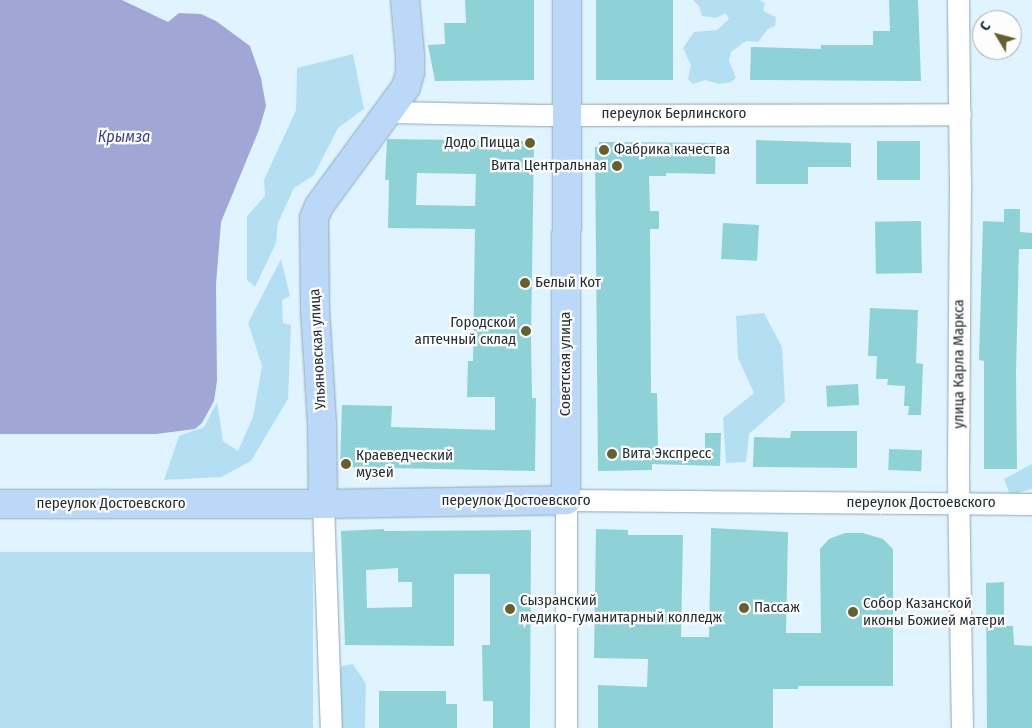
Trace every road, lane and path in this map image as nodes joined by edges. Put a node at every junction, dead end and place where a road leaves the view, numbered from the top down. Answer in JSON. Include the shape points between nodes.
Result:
{"nodes":[{"id":1,"x":405,"y":0,"type":"edge"},
{"id":2,"x":568,"y":0,"type":"edge"},
{"id":3,"x":958,"y":0,"type":"edge"},
{"id":4,"x":389,"y":112,"type":"junction"},
{"id":5,"x":566,"y":114,"type":"junction"},
{"id":6,"x":960,"y":114,"type":"junction"},
{"id":7,"x":566,"y":500,"type":"junction"},
{"id":8,"x":959,"y":503,"type":"junction"},
{"id":9,"x":0,"y":504,"type":"edge"},
{"id":10,"x":323,"y":504,"type":"junction"},
{"id":11,"x":1032,"y":504,"type":"edge"},
{"id":12,"x":332,"y":728,"type":"edge"},
{"id":13,"x":566,"y":728,"type":"edge"},
{"id":14,"x":962,"y":728,"type":"edge"}],
"edges":[{"from":1,"to":4,"type":"main road","name":"Ульяновская улица","via":[[410,73],[406,87]]},
{"from":2,"to":5,"type":"main road","name":"Советская улица"},
{"from":3,"to":6,"type":"street","name":"улица Карла Маркса"},
{"from":4,"to":5,"type":"street","name":"переулок Берлинского"},
{"from":4,"to":10,"type":"main road","name":"Ульяновская улица","via":[[319,206],[314,218]]},
{"from":5,"to":6,"type":"street","name":"переулок Берлинского"},
{"from":5,"to":7,"type":"main road","name":"Советская улица"},
{"from":6,"to":8,"type":"street","name":"улица Карла Маркса"},
{"from":7,"to":8,"type":"street","name":"переулок Достоевского"},
{"from":7,"to":10,"type":"main road","name":"переулок Достоевского"},
{"from":7,"to":13,"type":"street","name":"Советская улица"},
{"from":8,"to":11,"type":"street","name":"переулок Достоевского"},
{"from":8,"to":14,"type":"street","name":"улица Карла Маркса"},
{"from":9,"to":10,"type":"main road","name":"переулок Достоевского"},
{"from":10,"to":12,"type":"street","name":"Ульяновская улица"}]}
